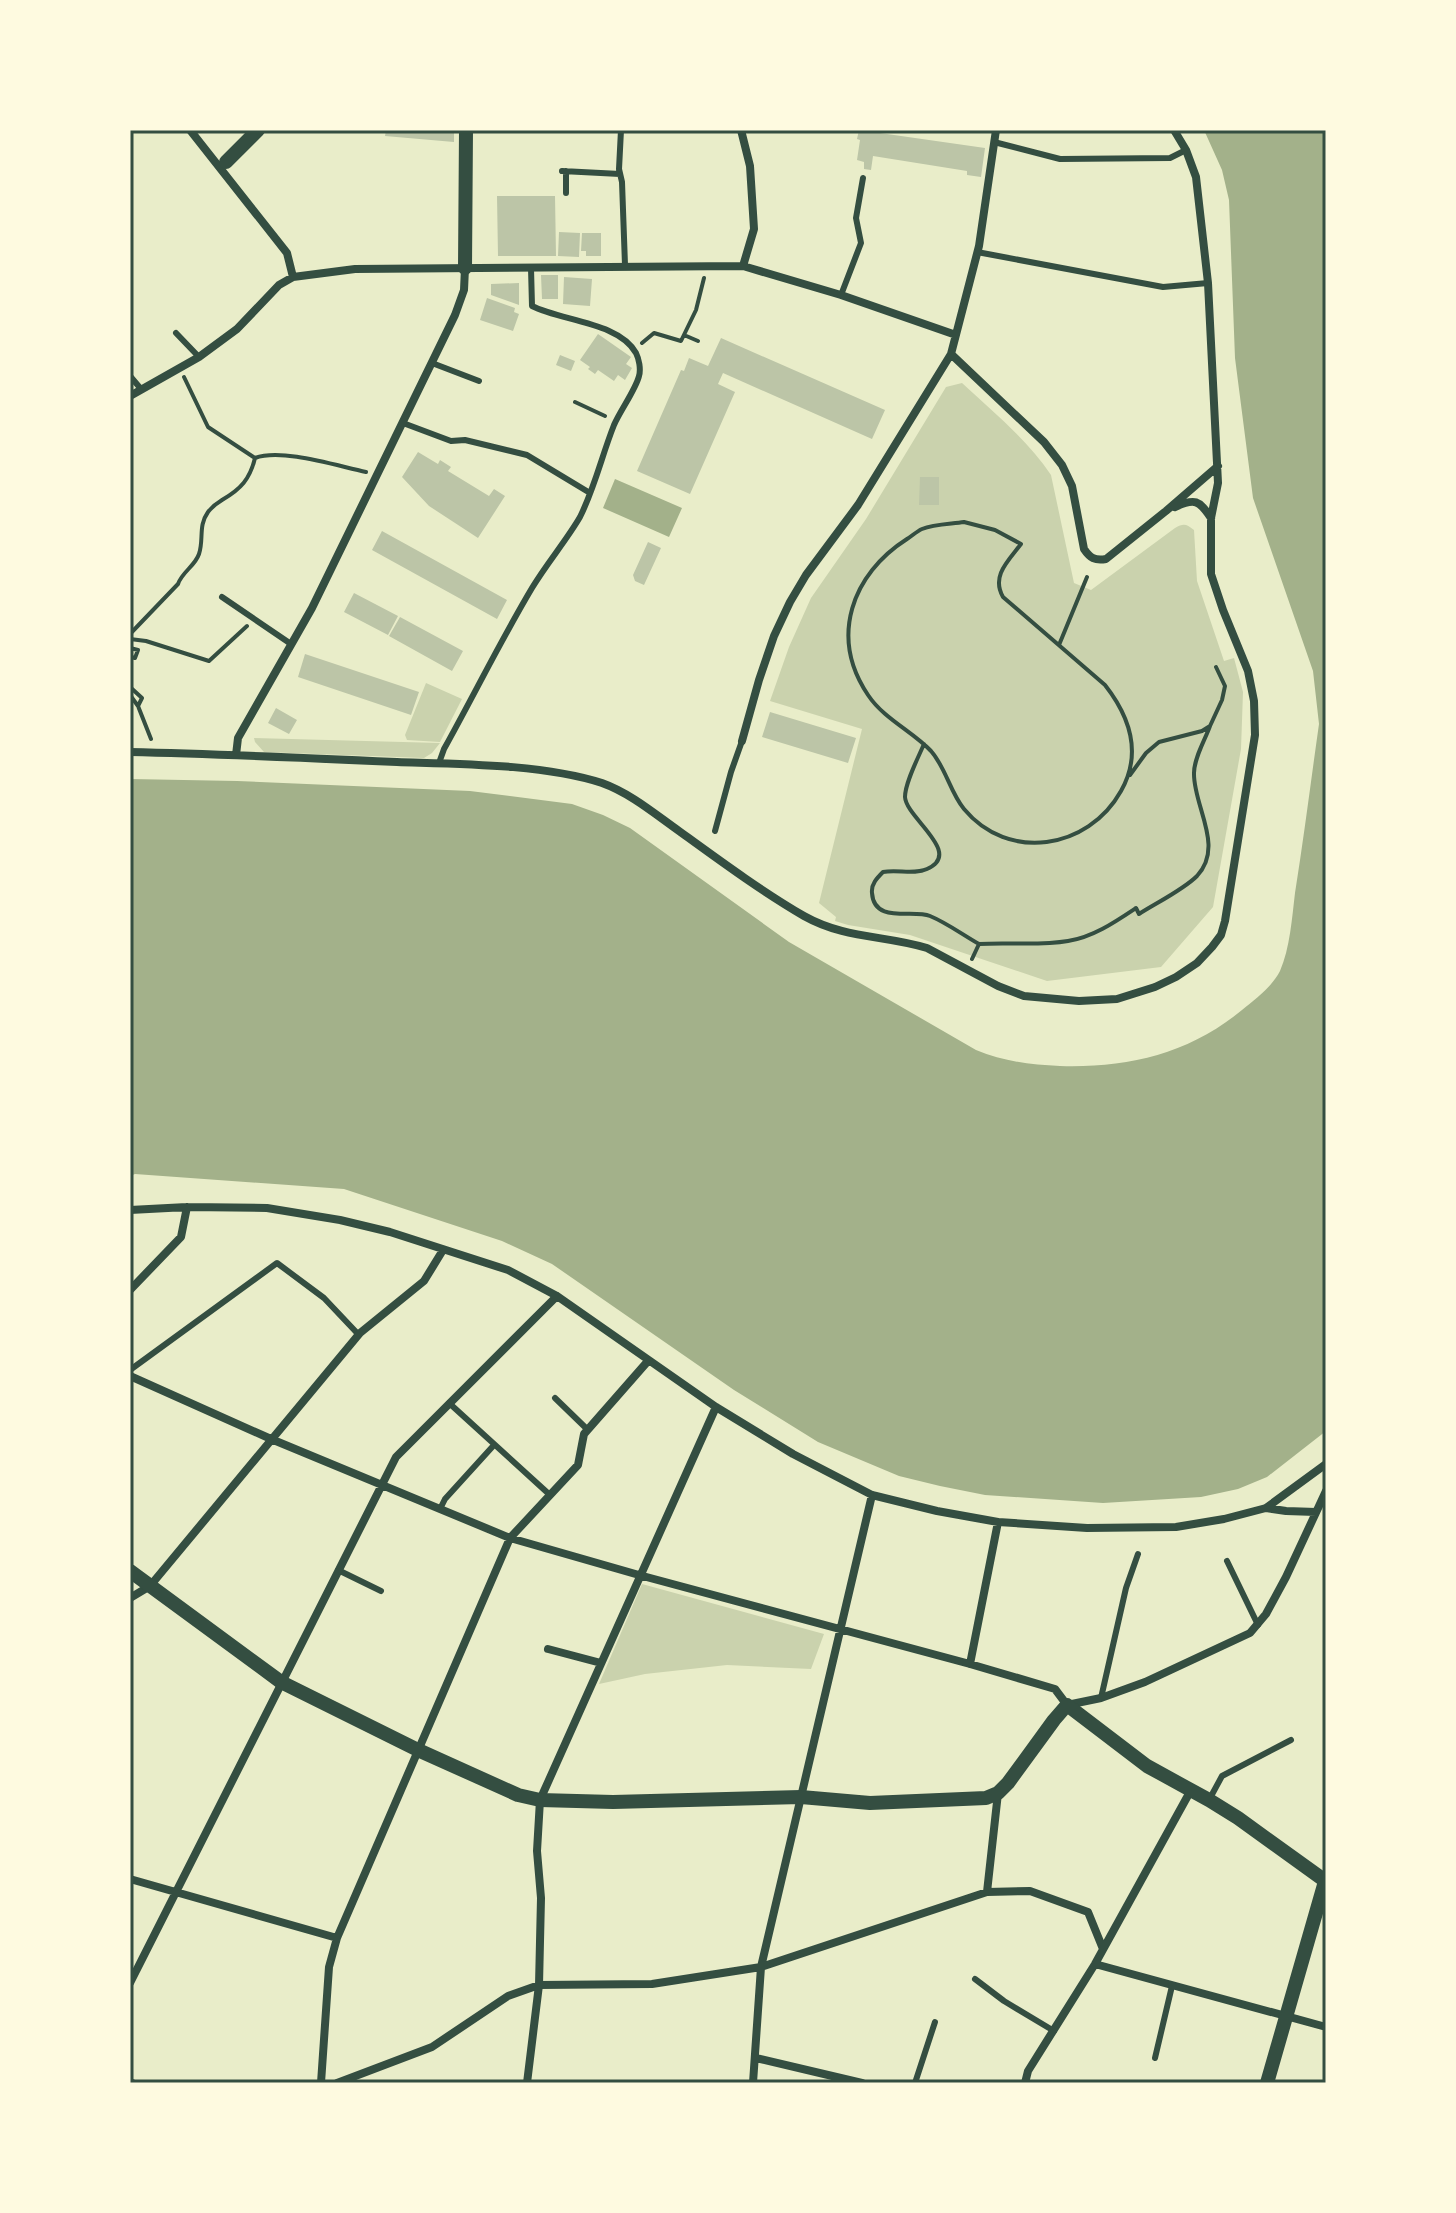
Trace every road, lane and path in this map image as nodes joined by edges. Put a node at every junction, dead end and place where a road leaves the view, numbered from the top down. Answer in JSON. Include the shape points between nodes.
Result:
{"nodes":[{"id":1,"x":190,"y":130,"type":"edge"},
{"id":2,"x":258,"y":130,"type":"edge"},
{"id":3,"x":466,"y":130,"type":"edge"},
{"id":4,"x":621,"y":130,"type":"edge"},
{"id":5,"x":741,"y":130,"type":"edge"},
{"id":6,"x":996,"y":130,"type":"edge"},
{"id":7,"x":1174,"y":130,"type":"edge"},
{"id":8,"x":994,"y":142,"type":"junction"},
{"id":9,"x":1186,"y":150,"type":"junction"},
{"id":10,"x":223,"y":164,"type":"junction"},
{"id":11,"x":620,"y":174,"type":"junction"},
{"id":12,"x":863,"y":178,"type":"dead end"},
{"id":13,"x":566,"y":193,"type":"dead end"},
{"id":14,"x":977,"y":252,"type":"junction"},
{"id":15,"x":625,"y":265,"type":"junction"},
{"id":16,"x":706,"y":265,"type":"junction"},
{"id":17,"x":743,"y":266,"type":"junction"},
{"id":18,"x":465,"y":268,"type":"junction"},
{"id":19,"x":531,"y":268,"type":"junction"},
{"id":20,"x":293,"y":277,"type":"junction"},
{"id":21,"x":1208,"y":283,"type":"junction"},
{"id":22,"x":841,"y":295,"type":"junction"},
{"id":23,"x":176,"y":333,"type":"dead end"},
{"id":24,"x":684,"y":335,"type":"junction"},
{"id":25,"x":956,"y":335,"type":"junction"},
{"id":26,"x":698,"y":341,"type":"dead end"},
{"id":27,"x":634,"y":349,"type":"junction"},
{"id":28,"x":951,"y":354,"type":"junction"},
{"id":29,"x":199,"y":357,"type":"junction"},
{"id":30,"x":432,"y":363,"type":"junction"},
{"id":31,"x":181,"y":369,"type":"junction"},
{"id":32,"x":130,"y":376,"type":"edge"},
{"id":33,"x":479,"y":381,"type":"dead end"},
{"id":34,"x":141,"y":389,"type":"junction"},
{"id":35,"x":130,"y":396,"type":"edge"},
{"id":36,"x":575,"y":402,"type":"dead end"},
{"id":37,"x":616,"y":421,"type":"junction"},
{"id":38,"x":403,"y":423,"type":"junction"},
{"id":39,"x":255,"y":458,"type":"junction"},
{"id":40,"x":1218,"y":466,"type":"junction"},
{"id":41,"x":377,"y":475,"type":"junction"},
{"id":42,"x":590,"y":493,"type":"junction"},
{"id":43,"x":1166,"y":511,"type":"junction"},
{"id":44,"x":1211,"y":518,"type":"junction"},
{"id":45,"x":1087,"y":577,"type":"dead end"},
{"id":46,"x":222,"y":597,"type":"dead end"},
{"id":47,"x":255,"y":619,"type":"junction"},
{"id":48,"x":130,"y":636,"type":"edge"},
{"id":49,"x":291,"y":644,"type":"junction"},
{"id":50,"x":1059,"y":645,"type":"junction"},
{"id":51,"x":130,"y":648,"type":"edge"},
{"id":52,"x":130,"y":657,"type":"edge"},
{"id":53,"x":1216,"y":667,"type":"dead end"},
{"id":54,"x":130,"y":687,"type":"edge"},
{"id":55,"x":130,"y":695,"type":"edge"},
{"id":56,"x":138,"y":706,"type":"junction"},
{"id":57,"x":1210,"y":726,"type":"junction"},
{"id":58,"x":742,"y":741,"type":"joint"},
{"id":59,"x":924,"y":744,"type":"junction"},
{"id":60,"x":130,"y":752,"type":"edge"},
{"id":61,"x":162,"y":753,"type":"junction"},
{"id":62,"x":236,"y":755,"type":"junction"},
{"id":63,"x":439,"y":763,"type":"junction"},
{"id":64,"x":1129,"y":777,"type":"junction"},
{"id":65,"x":715,"y":831,"type":"dead end"},
{"id":66,"x":979,"y":944,"type":"junction"},
{"id":67,"x":967,"y":968,"type":"junction"},
{"id":68,"x":187,"y":1207,"type":"junction"},
{"id":69,"x":130,"y":1210,"type":"edge"},
{"id":70,"x":443,"y":1250,"type":"junction"},
{"id":71,"x":130,"y":1290,"type":"edge"},
{"id":72,"x":557,"y":1296,"type":"junction"},
{"id":73,"x":358,"y":1334,"type":"junction"},
{"id":74,"x":648,"y":1361,"type":"junction"},
{"id":75,"x":130,"y":1373,"type":"edge"},
{"id":76,"x":555,"y":1398,"type":"dead end"},
{"id":77,"x":449,"y":1403,"type":"junction"},
{"id":78,"x":716,"y":1407,"type":"junction"},
{"id":79,"x":588,"y":1430,"type":"junction"},
{"id":80,"x":271,"y":1439,"type":"junction"},
{"id":81,"x":494,"y":1445,"type":"junction"},
{"id":82,"x":1326,"y":1464,"type":"edge"},
{"id":83,"x":380,"y":1484,"type":"junction"},
{"id":84,"x":550,"y":1495,"type":"junction"},
{"id":85,"x":872,"y":1495,"type":"junction"},
{"id":86,"x":1325,"y":1498,"type":"edge"},
{"id":87,"x":1266,"y":1508,"type":"junction"},
{"id":88,"x":440,"y":1509,"type":"junction"},
{"id":89,"x":1316,"y":1512,"type":"junction"},
{"id":90,"x":998,"y":1522,"type":"junction"},
{"id":91,"x":510,"y":1538,"type":"junction"},
{"id":92,"x":1138,"y":1554,"type":"dead end"},
{"id":93,"x":1227,"y":1561,"type":"dead end"},
{"id":94,"x":338,"y":1569,"type":"junction"},
{"id":95,"x":130,"y":1571,"type":"edge"},
{"id":96,"x":639,"y":1575,"type":"junction"},
{"id":97,"x":150,"y":1586,"type":"junction"},
{"id":98,"x":381,"y":1591,"type":"dead end"},
{"id":99,"x":130,"y":1598,"type":"edge"},
{"id":100,"x":1258,"y":1625,"type":"junction"},
{"id":101,"x":839,"y":1630,"type":"junction"},
{"id":102,"x":548,"y":1649,"type":"dead end"},
{"id":103,"x":601,"y":1663,"type":"junction"},
{"id":104,"x":970,"y":1664,"type":"junction"},
{"id":105,"x":281,"y":1682,"type":"junction"},
{"id":106,"x":1101,"y":1698,"type":"junction"},
{"id":107,"x":1067,"y":1705,"type":"junction"},
{"id":108,"x":1291,"y":1740,"type":"dead end"},
{"id":109,"x":418,"y":1750,"type":"junction"},
{"id":110,"x":1191,"y":1790,"type":"junction"},
{"id":111,"x":998,"y":1793,"type":"junction"},
{"id":112,"x":801,"y":1797,"type":"junction"},
{"id":113,"x":540,"y":1800,"type":"junction"},
{"id":114,"x":1209,"y":1800,"type":"junction"},
{"id":115,"x":130,"y":1879,"type":"edge"},
{"id":116,"x":1325,"y":1880,"type":"edge"},
{"id":117,"x":987,"y":1892,"type":"junction"},
{"id":118,"x":174,"y":1893,"type":"junction"},
{"id":119,"x":337,"y":1938,"type":"junction"},
{"id":120,"x":1103,"y":1949,"type":"junction"},
{"id":121,"x":1095,"y":1964,"type":"junction"},
{"id":122,"x":761,"y":1967,"type":"junction"},
{"id":123,"x":975,"y":1979,"type":"dead end"},
{"id":124,"x":130,"y":1983,"type":"edge"},
{"id":125,"x":539,"y":1985,"type":"junction"},
{"id":126,"x":1172,"y":1986,"type":"junction"},
{"id":127,"x":1285,"y":2015,"type":"junction"},
{"id":128,"x":935,"y":2022,"type":"dead end"},
{"id":129,"x":1326,"y":2027,"type":"edge"},
{"id":130,"x":1054,"y":2031,"type":"junction"},
{"id":131,"x":756,"y":2058,"type":"junction"},
{"id":132,"x":1155,"y":2058,"type":"dead end"},
{"id":133,"x":321,"y":2083,"type":"edge"},
{"id":134,"x":337,"y":2083,"type":"edge"},
{"id":135,"x":527,"y":2083,"type":"edge"},
{"id":136,"x":753,"y":2083,"type":"edge"},
{"id":137,"x":862,"y":2083,"type":"edge"},
{"id":138,"x":915,"y":2083,"type":"edge"},
{"id":139,"x":1025,"y":2083,"type":"edge"},
{"id":140,"x":1267,"y":2083,"type":"edge"}],
"edges":[{"from":1,"to":10,"type":"street"},
{"from":2,"to":10,"type":"street"},
{"from":3,"to":18,"type":"street"},
{"from":4,"to":11,"type":"lane"},
{"from":5,"to":17,"type":"street","via":[[750,166],[754,229]]},
{"from":6,"to":8,"type":"street"},
{"from":7,"to":9,"type":"street"},
{"from":8,"to":9,"type":"lane","via":[[1060,159],[1170,158]]},
{"from":8,"to":14,"type":"street"},
{"from":9,"to":21,"type":"street","via":[[1196,177]]},
{"from":10,"to":20,"type":"street","via":[[287,253]]},
{"from":11,"to":13,"type":"lane","via":[[564,171]]},
{"from":11,"to":15,"type":"lane"},
{"from":12,"to":22,"type":"lane","via":[[856,218],[861,243]]},
{"from":14,"to":21,"type":"lane","via":[[1163,287]]},
{"from":14,"to":25,"type":"street"},
{"from":15,"to":16,"type":"street"},
{"from":15,"to":19,"type":"street"},
{"from":16,"to":17,"type":"street"},
{"from":16,"to":24,"type":"path"},
{"from":17,"to":22,"type":"street"},
{"from":18,"to":19,"type":"street"},
{"from":18,"to":20,"type":"street","via":[[355,269]]},
{"from":18,"to":30,"type":"street","via":[[460,304]]},
{"from":19,"to":27,"type":"lane","via":[[532,306],[598,326]]},
{"from":20,"to":29,"type":"street"},
{"from":21,"to":40,"type":"street"},
{"from":22,"to":25,"type":"street"},
{"from":23,"to":29,"type":"lane"},
{"from":24,"to":26,"type":"path"},
{"from":24,"to":27,"type":"path","via":[[681,341],[654,333]]},
{"from":25,"to":28,"type":"street"},
{"from":27,"to":37,"type":"lane","via":[[639,377]]},
{"from":28,"to":43,"type":"street","via":[[1062,465],[1088,556],[1106,559]]},
{"from":28,"to":58,"type":"street","via":[[858,505],[790,602],[774,636]]},
{"from":29,"to":31,"type":"street"},
{"from":30,"to":33,"type":"lane"},
{"from":30,"to":38,"type":"street"},
{"from":31,"to":34,"type":"street"},
{"from":31,"to":39,"type":"path","via":[[208,427]]},
{"from":32,"to":34,"type":"lane"},
{"from":34,"to":35,"type":"street"},
{"from":36,"to":37,"type":"path"},
{"from":37,"to":42,"type":"lane"},
{"from":38,"to":41,"type":"street"},
{"from":38,"to":42,"type":"lane","via":[[451,441],[527,455]]},
{"from":39,"to":41,"type":"path","via":[[287,455]]},
{"from":39,"to":48,"type":"path","via":[[242,488],[207,513],[196,560]]},
{"from":40,"to":43,"type":"street"},
{"from":40,"to":44,"type":"street"},
{"from":41,"to":49,"type":"street"},
{"from":42,"to":63,"type":"lane","via":[[533,586]]},
{"from":43,"to":44,"type":"street","via":[[1194,501]]},
{"from":44,"to":67,"type":"street","via":[[1211,574],[1248,671],[1256,720],[1221,935],[1197,963],[1176,977],[1117,999],[1024,996]]},
{"from":45,"to":50,"type":"path"},
{"from":46,"to":47,"type":"lane"},
{"from":47,"to":48,"type":"path","via":[[209,661]]},
{"from":47,"to":49,"type":"lane"},
{"from":49,"to":62,"type":"street","via":[[238,738]]},
{"from":50,"to":59,"type":"path","via":[[998,589],[999,574],[1021,544],[964,522],[923,528],[889,551],[856,595],[850,648],[869,697]]},
{"from":50,"to":64,"type":"path","via":[[1119,703],[1128,722]]},
{"from":51,"to":52,"type":"path","via":[[138,650],[135,658]]},
{"from":53,"to":57,"type":"path","via":[[1225,686]]},
{"from":54,"to":56,"type":"path","via":[[142,698]]},
{"from":55,"to":56,"type":"path"},
{"from":56,"to":61,"type":"path"},
{"from":57,"to":64,"type":"path","via":[[1159,742]]},
{"from":57,"to":66,"type":"path","via":[[1194,770],[1208,841],[1198,875],[1139,914],[1136,908],[1079,938]]},
{"from":58,"to":65,"type":"lane"},
{"from":59,"to":64,"type":"path","via":[[956,799],[975,820],[999,836],[1021,842],[1043,844],[1079,833],[1108,810]]},
{"from":59,"to":66,"type":"path","via":[[905,800],[940,852],[933,866],[921,871],[883,872],[873,886],[874,902],[886,913],[929,915]]},
{"from":60,"to":61,"type":"street"},
{"from":61,"to":62,"type":"street"},
{"from":62,"to":63,"type":"street"},
{"from":63,"to":67,"type":"street","via":[[538,771],[602,783],[819,924],[912,943]]},
{"from":66,"to":67,"type":"path"},
{"from":68,"to":69,"type":"street"},
{"from":68,"to":70,"type":"street","via":[[267,1208],[340,1220]]},
{"from":68,"to":71,"type":"street","via":[[181,1237]]},
{"from":70,"to":72,"type":"street","via":[[508,1270]]},
{"from":70,"to":73,"type":"street","via":[[424,1281]]},
{"from":72,"to":74,"type":"street"},
{"from":72,"to":77,"type":"street"},
{"from":73,"to":75,"type":"lane","via":[[324,1298],[277,1263]]},
{"from":73,"to":80,"type":"street"},
{"from":74,"to":78,"type":"street"},
{"from":74,"to":79,"type":"street"},
{"from":75,"to":80,"type":"street"},
{"from":76,"to":79,"type":"lane"},
{"from":77,"to":81,"type":"lane"},
{"from":77,"to":83,"type":"street","via":[[396,1457]]},
{"from":78,"to":85,"type":"street"},
{"from":78,"to":96,"type":"street"},
{"from":79,"to":84,"type":"street","via":[[578,1465]]},
{"from":80,"to":83,"type":"street"},
{"from":80,"to":97,"type":"street"},
{"from":81,"to":84,"type":"lane"},
{"from":81,"to":88,"type":"lane"},
{"from":82,"to":87,"type":"street"},
{"from":83,"to":88,"type":"street"},
{"from":83,"to":94,"type":"street"},
{"from":84,"to":91,"type":"street"},
{"from":85,"to":90,"type":"street"},
{"from":85,"to":101,"type":"street"},
{"from":86,"to":89,"type":"street"},
{"from":87,"to":89,"type":"street"},
{"from":87,"to":90,"type":"street","via":[[1176,1527]]},
{"from":88,"to":91,"type":"street"},
{"from":89,"to":100,"type":"street"},
{"from":90,"to":104,"type":"street"},
{"from":91,"to":96,"type":"street"},
{"from":91,"to":109,"type":"street"},
{"from":92,"to":106,"type":"lane"},
{"from":93,"to":100,"type":"lane"},
{"from":94,"to":98,"type":"lane"},
{"from":94,"to":105,"type":"street"},
{"from":95,"to":97,"type":"street"},
{"from":96,"to":101,"type":"street"},
{"from":96,"to":103,"type":"street"},
{"from":97,"to":99,"type":"street"},
{"from":97,"to":105,"type":"street"},
{"from":100,"to":106,"type":"street"},
{"from":101,"to":104,"type":"street"},
{"from":101,"to":112,"type":"street"},
{"from":102,"to":103,"type":"street"},
{"from":103,"to":113,"type":"street"},
{"from":104,"to":107,"type":"street","via":[[1055,1689]]},
{"from":105,"to":109,"type":"street"},
{"from":105,"to":118,"type":"street"},
{"from":106,"to":107,"type":"street"},
{"from":107,"to":110,"type":"street","via":[[1147,1766]]},
{"from":107,"to":111,"type":"street"},
{"from":108,"to":114,"type":"lane","via":[[1222,1776]]},
{"from":109,"to":113,"type":"street"},
{"from":109,"to":119,"type":"street"},
{"from":110,"to":114,"type":"street"},
{"from":110,"to":120,"type":"street"},
{"from":111,"to":112,"type":"street","via":[[973,1800],[870,1803]]},
{"from":111,"to":117,"type":"street"},
{"from":112,"to":113,"type":"street"},
{"from":112,"to":122,"type":"street"},
{"from":113,"to":125,"type":"street"},
{"from":114,"to":116,"type":"street"},
{"from":115,"to":118,"type":"street"},
{"from":116,"to":127,"type":"street"},
{"from":117,"to":120,"type":"street","via":[[1030,1891],[1088,1912]]},
{"from":117,"to":122,"type":"street"},
{"from":118,"to":119,"type":"street"},
{"from":118,"to":124,"type":"street"},
{"from":119,"to":133,"type":"street","via":[[329,1967]]},
{"from":120,"to":121,"type":"street"},
{"from":121,"to":126,"type":"street"},
{"from":121,"to":130,"type":"street"},
{"from":122,"to":125,"type":"street","via":[[652,1984]]},
{"from":122,"to":131,"type":"street"},
{"from":123,"to":130,"type":"lane"},
{"from":125,"to":134,"type":"street","via":[[508,1996],[432,2047]]},
{"from":125,"to":135,"type":"street"},
{"from":126,"to":127,"type":"street"},
{"from":126,"to":132,"type":"lane"},
{"from":127,"to":129,"type":"street"},
{"from":127,"to":140,"type":"street"},
{"from":128,"to":138,"type":"lane"},
{"from":130,"to":139,"type":"street"},
{"from":131,"to":136,"type":"street"},
{"from":131,"to":137,"type":"street"}]}
